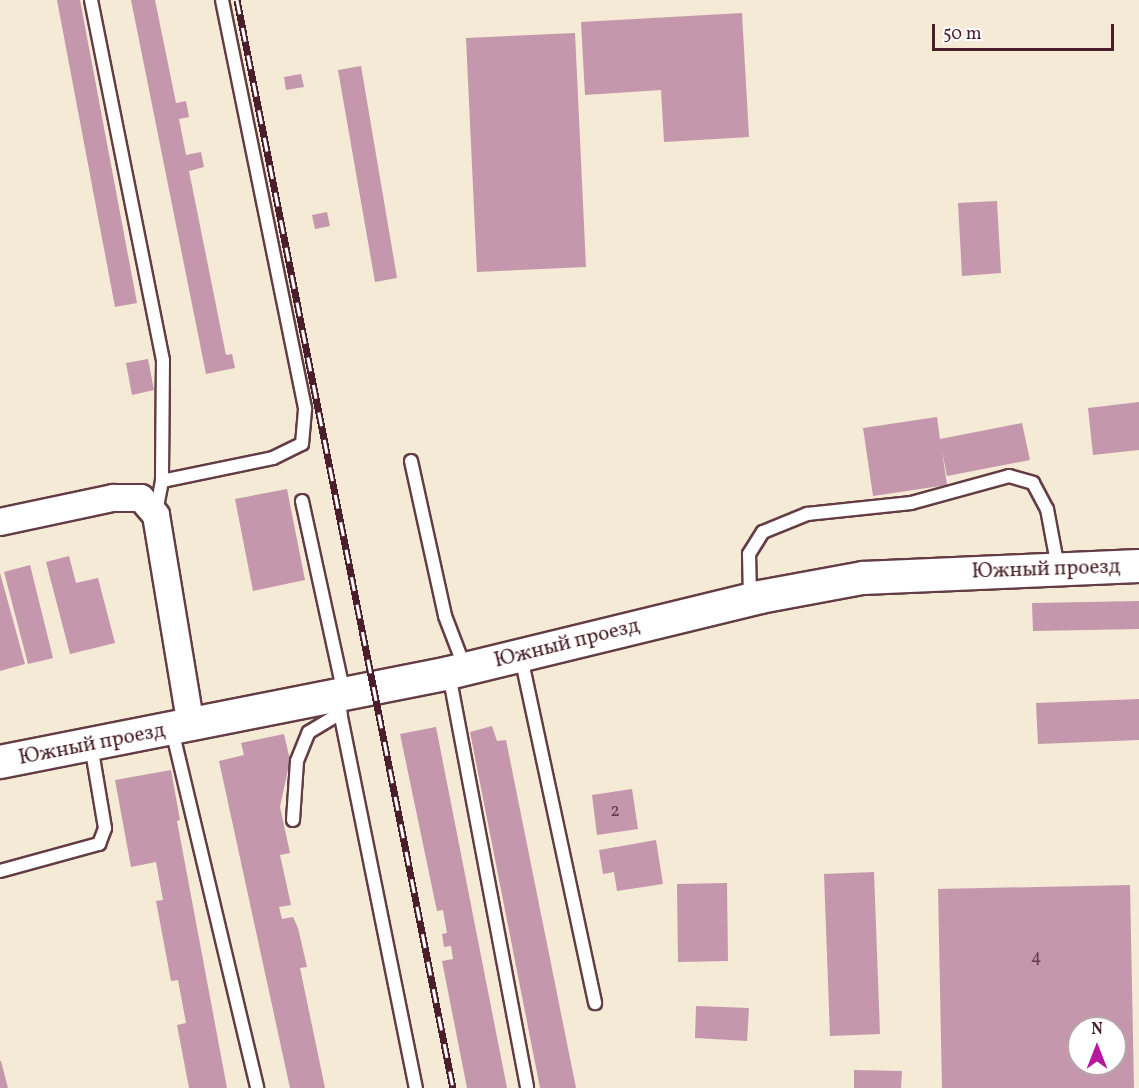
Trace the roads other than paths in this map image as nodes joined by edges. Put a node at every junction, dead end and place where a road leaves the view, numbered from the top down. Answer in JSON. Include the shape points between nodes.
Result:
{"nodes":[{"id":1,"x":91,"y":0,"type":"edge"},
{"id":2,"x":222,"y":0,"type":"edge"},
{"id":3,"x":411,"y":461,"type":"dead end"},
{"id":4,"x":162,"y":481,"type":"junction"},
{"id":5,"x":302,"y":501,"type":"dead end"},
{"id":6,"x":156,"y":515,"type":"junction"},
{"id":7,"x":0,"y":522,"type":"edge"},
{"id":8,"x":1139,"y":566,"type":"edge"},
{"id":9,"x":1058,"y":570,"type":"junction"},
{"id":10,"x":750,"y":599,"type":"junction"},
{"id":11,"x":521,"y":656,"type":"junction"},
{"id":12,"x":457,"y":671,"type":"junction"},
{"id":13,"x":340,"y":701,"type":"junction"},
{"id":14,"x":181,"y":728,"type":"junction"},
{"id":15,"x":91,"y":745,"type":"junction"},
{"id":16,"x":0,"y":762,"type":"edge"},
{"id":17,"x":293,"y":820,"type":"dead end"},
{"id":18,"x":0,"y":871,"type":"edge"},
{"id":19,"x":595,"y":1003,"type":"dead end"},
{"id":20,"x":257,"y":1088,"type":"edge"},
{"id":21,"x":416,"y":1088,"type":"edge"},
{"id":22,"x":527,"y":1088,"type":"edge"}],
"edges":[{"from":1,"to":4,"type":"lane","via":[[163,360]]},
{"from":2,"to":4,"type":"lane","via":[[303,397],[302,444],[273,458]]},
{"from":3,"to":12,"type":"lane"},
{"from":4,"to":6,"type":"lane"},
{"from":5,"to":13,"type":"lane"},
{"from":6,"to":7,"type":"street","via":[[141,498],[113,498]]},
{"from":6,"to":14,"type":"street"},
{"from":8,"to":9,"type":"street","name":"Южный проезд"},
{"from":9,"to":10,"type":"street","name":"Южный проезд","via":[[863,578]]},
{"from":9,"to":10,"type":"lane","via":[[1047,509],[1032,483],[1009,476],[911,503],[807,514],[763,532],[749,554]]},
{"from":10,"to":11,"type":"street","name":"Южный проезд"},
{"from":11,"to":12,"type":"street","name":"Южный проезд"},
{"from":11,"to":19,"type":"lane"},
{"from":12,"to":13,"type":"street","name":"Южный проезд"},
{"from":12,"to":22,"type":"lane"},
{"from":13,"to":14,"type":"street","name":"Южный проезд"},
{"from":13,"to":17,"type":"lane","via":[[309,732],[297,761]]},
{"from":13,"to":21,"type":"lane"},
{"from":14,"to":15,"type":"street","name":"Южный проезд"},
{"from":14,"to":20,"type":"lane"},
{"from":15,"to":16,"type":"street","name":"Южный проезд"},
{"from":15,"to":18,"type":"lane","via":[[105,828],[99,844]]}]}
